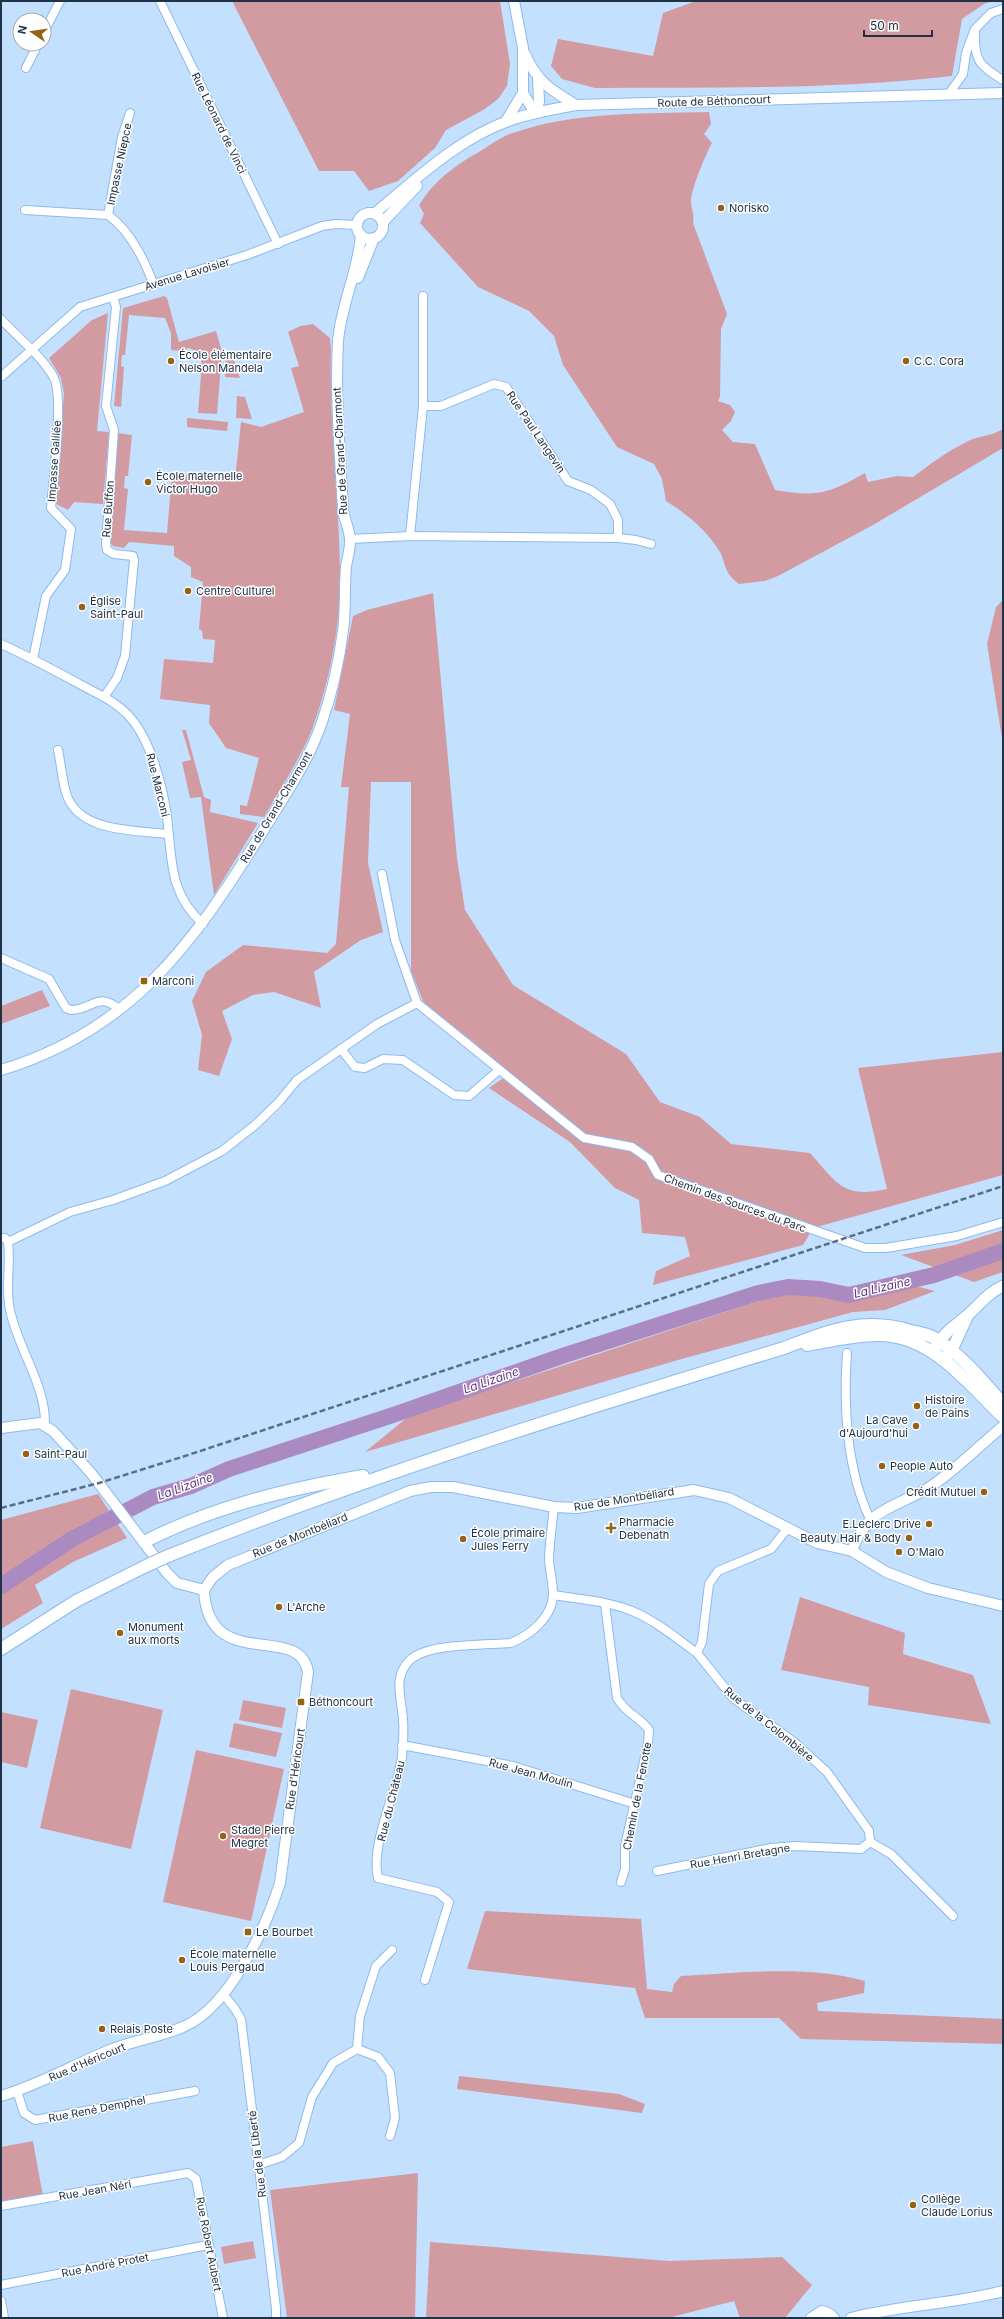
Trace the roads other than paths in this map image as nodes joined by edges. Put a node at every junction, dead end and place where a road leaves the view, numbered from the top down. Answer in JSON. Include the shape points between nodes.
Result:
{"nodes":[{"id":1,"x":60,"y":1,"type":"edge"},
{"id":2,"x":160,"y":1,"type":"edge"},
{"id":3,"x":514,"y":1,"type":"edge"},
{"id":4,"x":1003,"y":9,"type":"edge"},
{"id":5,"x":52,"y":16,"type":"edge"},
{"id":6,"x":975,"y":29,"type":"junction"},
{"id":7,"x":523,"y":48,"type":"junction"},
{"id":8,"x":34,"y":52,"type":"edge"},
{"id":9,"x":26,"y":68,"type":"dead end"},
{"id":10,"x":538,"y":78,"type":"junction"},
{"id":11,"x":1003,"y":80,"type":"edge"},
{"id":12,"x":523,"y":93,"type":"junction"},
{"id":13,"x":1001,"y":94,"type":"edge"},
{"id":14,"x":948,"y":95,"type":"junction"},
{"id":15,"x":576,"y":105,"type":"junction"},
{"id":16,"x":535,"y":112,"type":"junction"},
{"id":17,"x":130,"y":113,"type":"dead end"},
{"id":18,"x":506,"y":121,"type":"junction"},
{"id":19,"x":438,"y":162,"type":"junction"},
{"id":20,"x":25,"y":210,"type":"dead end"},
{"id":21,"x":375,"y":213,"type":"junction"},
{"id":22,"x":108,"y":214,"type":"junction"},
{"id":23,"x":383,"y":222,"type":"junction"},
{"id":24,"x":356,"y":225,"type":"junction"},
{"id":25,"x":361,"y":235,"type":"junction"},
{"id":26,"x":374,"y":238,"type":"junction"},
{"id":27,"x":278,"y":244,"type":"junction"},
{"id":28,"x":153,"y":284,"type":"junction"},
{"id":29,"x":113,"y":296,"type":"junction"},
{"id":30,"x":423,"y":296,"type":"dead end"},
{"id":31,"x":343,"y":311,"type":"junction"},
{"id":32,"x":1,"y":319,"type":"edge"},
{"id":33,"x":30,"y":350,"type":"junction"},
{"id":34,"x":1,"y":377,"type":"edge"},
{"id":35,"x":423,"y":406,"type":"junction"},
{"id":36,"x":410,"y":536,"type":"junction"},
{"id":37,"x":618,"y":538,"type":"junction"},
{"id":38,"x":351,"y":540,"type":"junction"},
{"id":39,"x":651,"y":544,"type":"dead end"},
{"id":40,"x":1,"y":644,"type":"edge"},
{"id":41,"x":33,"y":660,"type":"junction"},
{"id":42,"x":104,"y":697,"type":"junction"},
{"id":43,"x":58,"y":750,"type":"dead end"},
{"id":44,"x":168,"y":834,"type":"junction"},
{"id":45,"x":382,"y":874,"type":"dead end"},
{"id":46,"x":203,"y":924,"type":"junction"},
{"id":47,"x":1,"y":958,"type":"edge"},
{"id":48,"x":417,"y":1002,"type":"junction"},
{"id":49,"x":120,"y":1010,"type":"junction"},
{"id":50,"x":341,"y":1049,"type":"junction"},
{"id":51,"x":1,"y":1070,"type":"edge"},
{"id":52,"x":499,"y":1070,"type":"junction"},
{"id":53,"x":1003,"y":1222,"type":"edge"},
{"id":54,"x":5,"y":1240,"type":"edge"},
{"id":55,"x":1003,"y":1286,"type":"edge"},
{"id":56,"x":970,"y":1313,"type":"junction"},
{"id":57,"x":935,"y":1346,"type":"junction"},
{"id":58,"x":847,"y":1353,"type":"dead end"},
{"id":59,"x":947,"y":1356,"type":"junction"},
{"id":60,"x":1003,"y":1404,"type":"edge"},
{"id":61,"x":1003,"y":1417,"type":"edge"},
{"id":62,"x":45,"y":1425,"type":"junction"},
{"id":63,"x":1003,"y":1426,"type":"edge"},
{"id":64,"x":1,"y":1428,"type":"edge"},
{"id":65,"x":397,"y":1470,"type":"junction"},
{"id":66,"x":554,"y":1507,"type":"junction"},
{"id":67,"x":870,"y":1519,"type":"junction"},
{"id":68,"x":787,"y":1529,"type":"junction"},
{"id":69,"x":141,"y":1538,"type":"junction"},
{"id":70,"x":852,"y":1551,"type":"junction"},
{"id":71,"x":204,"y":1590,"type":"junction"},
{"id":72,"x":553,"y":1595,"type":"junction"},
{"id":73,"x":605,"y":1604,"type":"junction"},
{"id":74,"x":1003,"y":1606,"type":"edge"},
{"id":75,"x":1,"y":1649,"type":"edge"},
{"id":76,"x":697,"y":1653,"type":"junction"},
{"id":77,"x":402,"y":1745,"type":"junction"},
{"id":78,"x":635,"y":1804,"type":"junction"},
{"id":79,"x":870,"y":1842,"type":"junction"},
{"id":80,"x":657,"y":1871,"type":"dead end"},
{"id":81,"x":621,"y":1882,"type":"dead end"},
{"id":82,"x":954,"y":1916,"type":"dead end"},
{"id":83,"x":392,"y":1950,"type":"dead end"},
{"id":84,"x":425,"y":1980,"type":"dead end"},
{"id":85,"x":224,"y":1995,"type":"junction"},
{"id":86,"x":357,"y":2049,"type":"junction"},
{"id":87,"x":18,"y":2091,"type":"junction"},
{"id":88,"x":195,"y":2091,"type":"dead end"},
{"id":89,"x":1,"y":2096,"type":"edge"},
{"id":90,"x":390,"y":2136,"type":"dead end"},
{"id":91,"x":258,"y":2165,"type":"junction"},
{"id":92,"x":188,"y":2173,"type":"joint"},
{"id":93,"x":1,"y":2206,"type":"edge"},
{"id":94,"x":208,"y":2246,"type":"junction"},
{"id":95,"x":1,"y":2285,"type":"edge"},
{"id":96,"x":1003,"y":2292,"type":"edge"},
{"id":97,"x":1,"y":2301,"type":"edge"},
{"id":98,"x":4,"y":2318,"type":"edge"},
{"id":99,"x":224,"y":2318,"type":"edge"},
{"id":100,"x":276,"y":2318,"type":"edge"},
{"id":101,"x":811,"y":2318,"type":"edge"},
{"id":102,"x":834,"y":2318,"type":"edge"},
{"id":103,"x":851,"y":2318,"type":"edge"}],
"edges":[{"from":1,"to":5,"type":"street"},
{"from":2,"to":27,"type":"street","name":"Rue Léonard de Vinci"},
{"from":3,"to":7,"type":"street"},
{"from":4,"to":6,"type":"street","via":[[991,13]]},
{"from":6,"to":11,"type":"street","via":[[976,58],[983,67]]},
{"from":6,"to":14,"type":"street","via":[[966,52],[963,74]]},
{"from":7,"to":10,"type":"street"},
{"from":7,"to":12,"type":"street"},
{"from":8,"to":9,"type":"street"},
{"from":10,"to":15,"type":"street","via":[[550,90]]},
{"from":10,"to":16,"type":"street","via":[[539,102]]},
{"from":12,"to":16,"type":"street"},
{"from":12,"to":18,"type":"street"},
{"from":13,"to":14,"type":"street","name":"Route de Béthoncourt"},
{"from":14,"to":15,"type":"street","name":"Route de Béthoncourt"},
{"from":15,"to":16,"type":"street","name":"Route de Béthoncourt"},
{"from":16,"to":18,"type":"street","name":"Route de Béthoncourt"},
{"from":17,"to":22,"type":"street","name":"Impasse Niepce","via":[[122,137]]},
{"from":18,"to":19,"type":"street","name":"Route de Béthoncourt","via":[[470,139]]},
{"from":19,"to":21,"type":"street","name":"Route de Béthoncourt"},
{"from":19,"to":23,"type":"street","name":"Route de Béthoncourt"},
{"from":20,"to":22,"type":"street","name":"Impasse Niepce"},
{"from":21,"to":23,"type":"street"},
{"from":21,"to":24,"type":"street","via":[[363,214]]},
{"from":22,"to":28,"type":"street","name":"Impasse Niepce","via":[[127,235],[148,268]]},
{"from":23,"to":26,"type":"street","via":[[381,234]]},
{"from":24,"to":25,"type":"street"},
{"from":24,"to":27,"type":"street","name":"Avenue Lavoisier","via":[[322,226]]},
{"from":25,"to":26,"type":"street","via":[[367,239]]},
{"from":25,"to":31,"type":"street","name":"Rue de Grand-Charmont","via":[[359,253]]},
{"from":26,"to":31,"type":"street","name":"Rue de Grand-Charmont"},
{"from":27,"to":28,"type":"street","name":"Avenue Lavoisier"},
{"from":28,"to":29,"type":"street","name":"Avenue Lavoisier"},
{"from":29,"to":33,"type":"street","name":"Avenue Lavoisier","via":[[80,307]]},
{"from":29,"to":42,"type":"street","name":"Rue Buffon","via":[[116,307],[106,406],[114,430],[106,543],[107,550],[114,554],[133,556],[134,560],[128,643],[117,678]]},
{"from":30,"to":35,"type":"street"},
{"from":31,"to":38,"type":"street","name":"Rue de Grand-Charmont","via":[[338,338],[336,383],[344,517]]},
{"from":32,"to":33,"type":"street","name":"Impasse Galilée"},
{"from":33,"to":34,"type":"street","name":"Avenue Lavoisier"},
{"from":33,"to":41,"type":"street","name":"Impasse Galilée","via":[[48,367],[55,380],[58,406],[51,508],[71,529],[66,570],[46,596]]},
{"from":35,"to":36,"type":"street"},
{"from":35,"to":37,"type":"street","name":"Rue Paul Langevin","via":[[442,406],[494,384],[506,387],[568,481],[591,490],[610,504],[618,520]]},
{"from":36,"to":37,"type":"street"},
{"from":36,"to":38,"type":"street"},
{"from":37,"to":39,"type":"street"},
{"from":38,"to":46,"type":"street","name":"Rue de Grand-Charmont","via":[[346,568],[343,630],[322,723],[303,765]]},
{"from":40,"to":41,"type":"street","name":"Rue Marconi"},
{"from":41,"to":42,"type":"street","name":"Rue Marconi"},
{"from":42,"to":44,"type":"street","name":"Rue Marconi","via":[[129,715],[148,747],[166,810]]},
{"from":43,"to":44,"type":"street","via":[[67,794],[77,810],[94,823]]},
{"from":44,"to":46,"type":"street","name":"Rue Marconi","via":[[172,872],[177,890],[193,915]]},
{"from":45,"to":48,"type":"street","via":[[395,940]]},
{"from":46,"to":49,"type":"street","name":"Rue de Grand-Charmont","via":[[167,967]]},
{"from":47,"to":49,"type":"street","via":[[49,979],[66,1008],[71,1010],[104,1000],[112,1002]]},
{"from":48,"to":50,"type":"street","via":[[377,1024]]},
{"from":48,"to":52,"type":"street","name":"Chemin des Sources du Parc"},
{"from":49,"to":51,"type":"street","name":"Rue de Grand-Charmont","via":[[66,1044]]},
{"from":50,"to":52,"type":"street","via":[[355,1067],[366,1068],[383,1059],[403,1060],[454,1095],[469,1096]]},
{"from":50,"to":54,"type":"street","via":[[297,1080],[254,1126],[222,1151],[165,1181],[70,1212]]},
{"from":52,"to":53,"type":"street","name":"Chemin des Sources du Parc","via":[[584,1138],[632,1146],[649,1160],[658,1175],[859,1247],[877,1249],[957,1236]]},
{"from":54,"to":62,"type":"street","via":[[10,1310],[16,1334],[46,1408]]},
{"from":55,"to":56,"type":"main road","via":[[981,1300]]},
{"from":56,"to":57,"type":"main road","via":[[944,1332]]},
{"from":56,"to":59,"type":"main road"},
{"from":57,"to":59,"type":"main road"},
{"from":57,"to":65,"type":"main road","via":[[877,1335],[784,1348]]},
{"from":58,"to":67,"type":"street","via":[[844,1384],[848,1428],[856,1474]]},
{"from":59,"to":60,"type":"main road"},
{"from":59,"to":61,"type":"main road"},
{"from":62,"to":64,"type":"street","via":[[28,1424]]},
{"from":62,"to":69,"type":"street","via":[[69,1448]]},
{"from":63,"to":67,"type":"street","via":[[930,1487]]},
{"from":65,"to":69,"type":"main road","via":[[323,1484],[227,1507]]},
{"from":65,"to":75,"type":"main road","bridge":true,"via":[[261,1519],[148,1565],[76,1602]]},
{"from":66,"to":68,"type":"street","name":"Rue de Montbéliard","via":[[577,1508],[694,1490],[729,1498]]},
{"from":66,"to":71,"type":"street","name":"Rue de Montbéliard","via":[[453,1487],[410,1491],[228,1565],[213,1577]]},
{"from":66,"to":72,"type":"street","name":"Rue du Château","via":[[549,1558]]},
{"from":67,"to":70,"type":"street","via":[[856,1539]]},
{"from":68,"to":70,"type":"street","name":"Rue de Montbéliard","via":[[817,1543]]},
{"from":68,"to":76,"type":"street","via":[[771,1549],[718,1571],[709,1584],[702,1642]]},
{"from":69,"to":71,"type":"street","via":[[177,1583]]},
{"from":70,"to":74,"type":"street","name":"Rue de Montbéliard","via":[[886,1572],[928,1588]]},
{"from":71,"to":85,"type":"street","name":"Rue d'Héricourt","via":[[205,1605],[210,1619],[222,1634],[233,1640],[292,1650],[304,1660],[308,1672],[280,1883],[272,1907],[250,1952]]},
{"from":72,"to":73,"type":"street","name":"Rue de la Colombière"},
{"from":72,"to":77,"type":"street","name":"Rue du Château","via":[[550,1608],[538,1626],[522,1639],[511,1643],[425,1651],[411,1659],[403,1670],[399,1683],[403,1719]]},
{"from":73,"to":76,"type":"street","name":"Rue de la Colombière","via":[[631,1611],[650,1620]]},
{"from":73,"to":78,"type":"street","name":"Chemin de la Fenotte","via":[[617,1698],[624,1710],[641,1720],[649,1730]]},
{"from":76,"to":79,"type":"street","name":"Rue de la Colombière","via":[[733,1698],[794,1742],[827,1772],[869,1831]]},
{"from":77,"to":78,"type":"street","name":"Rue Jean Moulin","via":[[513,1766]]},
{"from":77,"to":84,"type":"street","name":"Rue du Château","via":[[399,1773],[384,1824],[375,1868],[378,1878],[437,1892],[449,1902]]},
{"from":78,"to":81,"type":"street","name":"Chemin de la Fenotte","via":[[625,1846],[625,1869]]},
{"from":79,"to":80,"type":"street","name":"Rue Henri Bretagne","via":[[861,1849],[796,1846],[771,1848]]},
{"from":79,"to":82,"type":"street","via":[[891,1854]]},
{"from":83,"to":86,"type":"street","via":[[376,1966],[360,2016]]},
{"from":85,"to":87,"type":"street","name":"Rue d'Héricourt","via":[[211,2010],[185,2026],[109,2050]]},
{"from":85,"to":91,"type":"street","name":"Rue de la Liberté","via":[[241,2019]]},
{"from":86,"to":90,"type":"street","via":[[378,2057],[390,2073],[395,2118]]},
{"from":86,"to":91,"type":"street","via":[[333,2063],[312,2097],[298,2143],[282,2157]]},
{"from":87,"to":88,"type":"street","name":"Rue René Demphel","via":[[24,2113],[35,2120]]},
{"from":87,"to":89,"type":"street","name":"Rue d'Héricourt"},
{"from":91,"to":100,"type":"street","name":"Rue de la Liberté"},
{"from":92,"to":93,"type":"street","name":"Rue Jean Néri"},
{"from":92,"to":94,"type":"street","name":"Rue Robert Aubert","via":[[196,2179]]},
{"from":94,"to":95,"type":"street","name":"Rue André Protet"},
{"from":94,"to":99,"type":"street","name":"Rue Robert Aubert"},
{"from":96,"to":103,"type":"street","via":[[874,2312]]},
{"from":97,"to":98,"type":"street"},
{"from":101,"to":102,"type":"street","via":[[826,2312]]}]}
